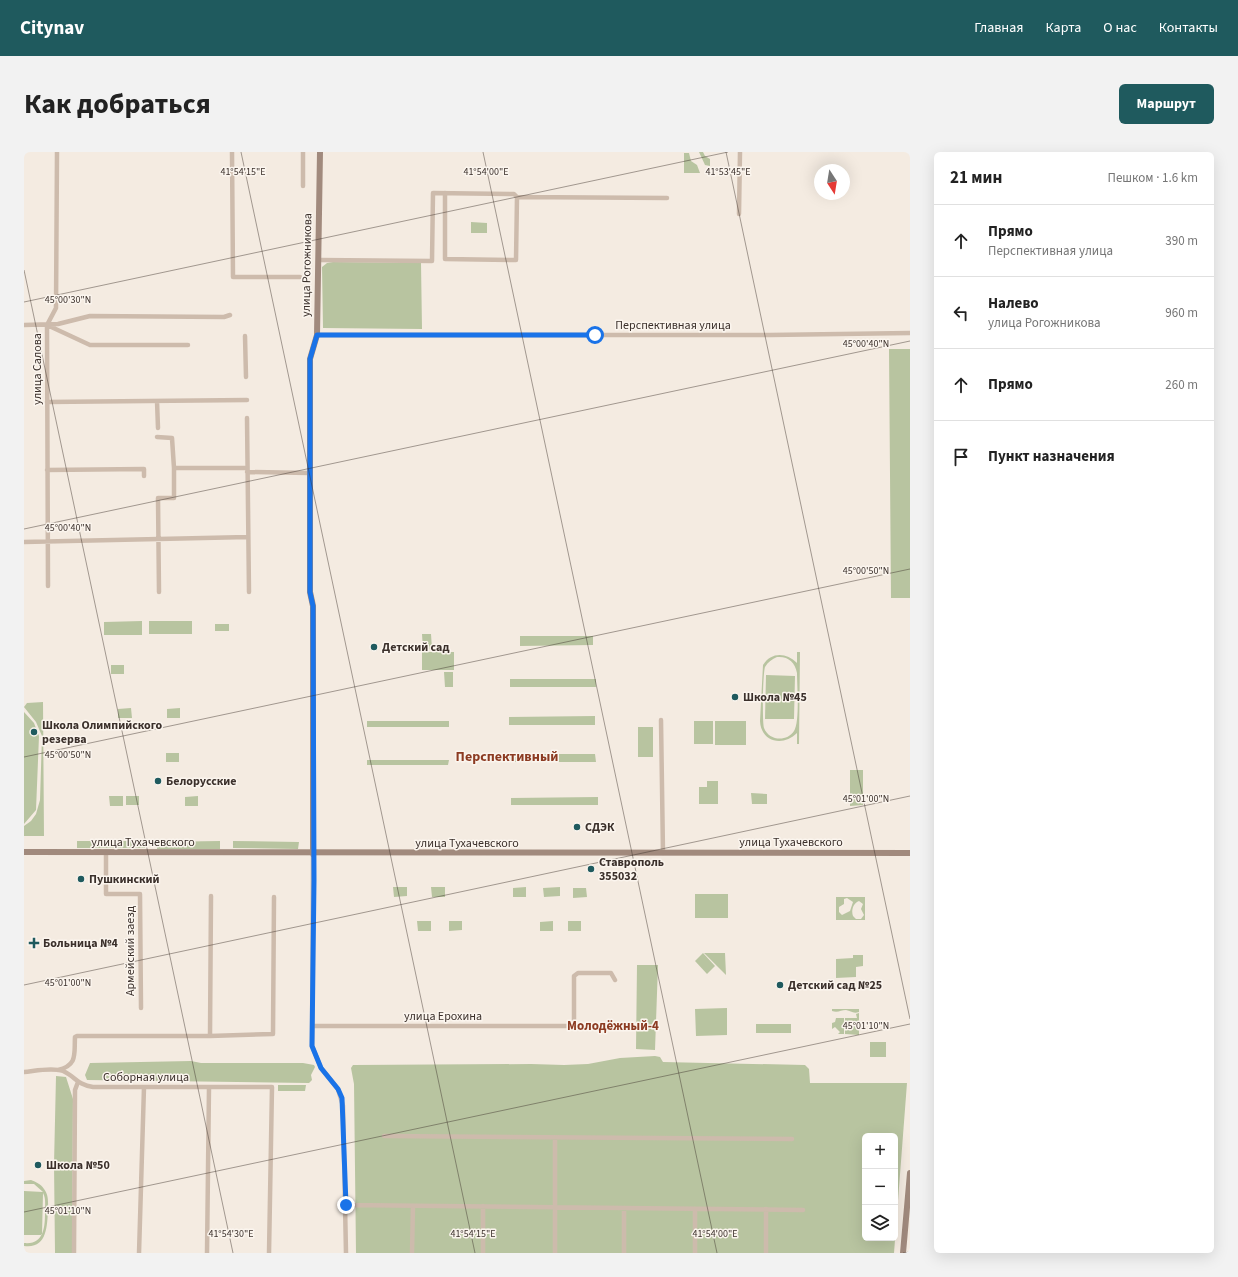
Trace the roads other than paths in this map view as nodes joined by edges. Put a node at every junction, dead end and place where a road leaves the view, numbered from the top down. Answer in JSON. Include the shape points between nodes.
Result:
{"nodes":[{"id":1,"x":57,"y":152,"type":"edge"},
{"id":2,"x":232,"y":152,"type":"edge"},
{"id":3,"x":303,"y":152,"type":"edge"},
{"id":4,"x":320,"y":152,"type":"edge"},
{"id":5,"x":740,"y":152,"type":"edge"},
{"id":6,"x":303,"y":186,"type":"dead end"},
{"id":7,"x":445,"y":193,"type":"junction"},
{"id":8,"x":516,"y":197,"type":"junction"},
{"id":9,"x":667,"y":198,"type":"dead end"},
{"id":10,"x":739,"y":214,"type":"dead end"},
{"id":11,"x":319,"y":260,"type":"junction"},
{"id":12,"x":300,"y":276,"type":"dead end"},
{"id":13,"x":230,"y":315,"type":"dead end"},
{"id":14,"x":24,"y":325,"type":"edge"},
{"id":15,"x":47,"y":325,"type":"junction"},
{"id":16,"x":910,"y":333,"type":"edge"},
{"id":17,"x":317,"y":335,"type":"junction"},
{"id":18,"x":246,"y":336,"type":"dead end"},
{"id":19,"x":188,"y":345,"type":"dead end"},
{"id":20,"x":246,"y":377,"type":"dead end"},
{"id":21,"x":247,"y":400,"type":"dead end"},
{"id":22,"x":157,"y":401,"type":"junction"},
{"id":23,"x":47,"y":402,"type":"junction"},
{"id":24,"x":247,"y":418,"type":"dead end"},
{"id":25,"x":158,"y":428,"type":"dead end"},
{"id":26,"x":157,"y":437,"type":"dead end"},
{"id":27,"x":174,"y":468,"type":"junction"},
{"id":28,"x":47,"y":470,"type":"junction"},
{"id":29,"x":247,"y":470,"type":"junction"},
{"id":30,"x":309,"y":473,"type":"junction"},
{"id":31,"x":144,"y":476,"type":"dead end"},
{"id":32,"x":248,"y":536,"type":"junction"},
{"id":33,"x":159,"y":537,"type":"junction"},
{"id":34,"x":47,"y":540,"type":"junction"},
{"id":35,"x":24,"y":542,"type":"edge"},
{"id":36,"x":48,"y":586,"type":"dead end"},
{"id":37,"x":159,"y":592,"type":"dead end"},
{"id":38,"x":249,"y":592,"type":"dead end"},
{"id":39,"x":661,"y":720,"type":"dead end"},
{"id":40,"x":24,"y":852,"type":"edge"},
{"id":41,"x":106,"y":852,"type":"junction"},
{"id":42,"x":663,"y":853,"type":"junction"},
{"id":43,"x":910,"y":853,"type":"edge"},
{"id":44,"x":313,"y":854,"type":"junction"},
{"id":45,"x":211,"y":896,"type":"dead end"},
{"id":46,"x":274,"y":897,"type":"dead end"},
{"id":47,"x":615,"y":980,"type":"dead end"},
{"id":48,"x":140,"y":1008,"type":"dead end"},
{"id":49,"x":312,"y":1026,"type":"junction"},
{"id":50,"x":210,"y":1036,"type":"junction"},
{"id":51,"x":58,"y":1070,"type":"junction"},
{"id":52,"x":24,"y":1072,"type":"edge"},
{"id":53,"x":78,"y":1082,"type":"junction"},
{"id":54,"x":144,"y":1087,"type":"junction"},
{"id":55,"x":209,"y":1087,"type":"junction"},
{"id":56,"x":384,"y":1136,"type":"dead end"},
{"id":57,"x":556,"y":1138,"type":"junction"},
{"id":58,"x":792,"y":1139,"type":"dead end"},
{"id":59,"x":910,"y":1173,"type":"edge"},
{"id":60,"x":346,"y":1205,"type":"junction"},
{"id":61,"x":413,"y":1206,"type":"junction"},
{"id":62,"x":483,"y":1206,"type":"junction"},
{"id":63,"x":556,"y":1207,"type":"junction"},
{"id":64,"x":624,"y":1208,"type":"junction"},
{"id":65,"x":695,"y":1209,"type":"junction"},
{"id":66,"x":766,"y":1209,"type":"junction"},
{"id":67,"x":804,"y":1210,"type":"dead end"},
{"id":68,"x":74,"y":1253,"type":"edge"},
{"id":69,"x":139,"y":1253,"type":"edge"},
{"id":70,"x":207,"y":1253,"type":"edge"},
{"id":71,"x":270,"y":1253,"type":"edge"},
{"id":72,"x":346,"y":1253,"type":"edge"},
{"id":73,"x":412,"y":1253,"type":"edge"},
{"id":74,"x":483,"y":1253,"type":"edge"},
{"id":75,"x":555,"y":1253,"type":"edge"},
{"id":76,"x":624,"y":1253,"type":"edge"},
{"id":77,"x":695,"y":1253,"type":"edge"},
{"id":78,"x":766,"y":1253,"type":"edge"},
{"id":79,"x":903,"y":1253,"type":"edge"}],
"edges":[{"from":1,"to":15,"type":"street","name":"улица Салова","via":[[56,308]]},
{"from":2,"to":12,"type":"street","via":[[233,277]]},
{"from":3,"to":6,"type":"street"},
{"from":4,"to":11,"type":"main road","name":"улица Рогожникова"},
{"from":5,"to":10,"type":"street"},
{"from":7,"to":8,"type":"street","via":[[514,194]]},
{"from":7,"to":8,"type":"street","via":[[445,259],[516,260]]},
{"from":7,"to":11,"type":"street","via":[[433,193],[432,261]]},
{"from":8,"to":9,"type":"street"},
{"from":11,"to":17,"type":"main road","name":"улица Рогожникова"},
{"from":13,"to":15,"type":"street","via":[[90,316]]},
{"from":14,"to":15,"type":"street"},
{"from":15,"to":19,"type":"street","via":[[90,345]]},
{"from":15,"to":23,"type":"street","name":"улица Салова"},
{"from":16,"to":17,"type":"street","name":"Перспективная улица"},
{"from":17,"to":30,"type":"main road","name":"улица Рогожникова","via":[[310,359]]},
{"from":18,"to":20,"type":"street"},
{"from":21,"to":22,"type":"street"},
{"from":22,"to":23,"type":"street"},
{"from":22,"to":25,"type":"street"},
{"from":23,"to":28,"type":"street","name":"улица Салова"},
{"from":24,"to":29,"type":"street"},
{"from":26,"to":27,"type":"street","via":[[172,438]]},
{"from":27,"to":29,"type":"street"},
{"from":27,"to":33,"type":"street","via":[[174,498],[158,498]]},
{"from":28,"to":31,"type":"street","via":[[144,469]]},
{"from":28,"to":34,"type":"street","name":"улица Салова"},
{"from":29,"to":30,"type":"street"},
{"from":29,"to":32,"type":"street"},
{"from":30,"to":44,"type":"main road","name":"улица Рогожникова","via":[[310,592],[313,606]]},
{"from":32,"to":33,"type":"street"},
{"from":32,"to":38,"type":"street"},
{"from":33,"to":34,"type":"street"},
{"from":33,"to":37,"type":"street"},
{"from":34,"to":35,"type":"street"},
{"from":34,"to":36,"type":"street","name":"улица Салова"},
{"from":39,"to":42,"type":"street"},
{"from":40,"to":41,"type":"main road","name":"улица Тухачевского"},
{"from":41,"to":44,"type":"main road","name":"улица Тухачевского"},
{"from":41,"to":48,"type":"street","name":"Армейский заезд","via":[[106,894],[140,894]]},
{"from":42,"to":43,"type":"main road","name":"улица Тухачевского"},
{"from":42,"to":44,"type":"main road","name":"улица Тухачевского"},
{"from":44,"to":49,"type":"street","name":"улица Рогожникова"},
{"from":45,"to":50,"type":"street"},
{"from":46,"to":50,"type":"street","via":[[273,1034]]},
{"from":47,"to":49,"type":"street","name":"улица Ерохина","via":[[611,972],[578,973],[574,976],[574,1026]]},
{"from":49,"to":60,"type":"street","name":"улица Рогожникова","via":[[312,1046],[321,1068],[342,1098]]},
{"from":50,"to":51,"type":"street","via":[[77,1036],[72,1064]]},
{"from":51,"to":52,"type":"street"},
{"from":51,"to":53,"type":"street","name":"Соборная улица"},
{"from":53,"to":54,"type":"street","name":"Соборная улица","via":[[93,1087]]},
{"from":53,"to":68,"type":"street","via":[[75,1090]]},
{"from":54,"to":55,"type":"street","name":"Соборная улица"},
{"from":54,"to":69,"type":"street"},
{"from":55,"to":70,"type":"street"},
{"from":55,"to":71,"type":"street","name":"Соборная улица","via":[[272,1087]]},
{"from":56,"to":57,"type":"street"},
{"from":57,"to":58,"type":"street"},
{"from":57,"to":63,"type":"street"},
{"from":59,"to":79,"type":"main road"},
{"from":60,"to":61,"type":"street"},
{"from":60,"to":72,"type":"street","name":"улица Рогожникова"},
{"from":61,"to":62,"type":"street"},
{"from":61,"to":73,"type":"street"},
{"from":62,"to":63,"type":"street"},
{"from":62,"to":74,"type":"street"},
{"from":63,"to":64,"type":"street"},
{"from":63,"to":75,"type":"street"},
{"from":64,"to":65,"type":"street"},
{"from":64,"to":76,"type":"street"},
{"from":65,"to":66,"type":"street"},
{"from":65,"to":77,"type":"street"},
{"from":66,"to":67,"type":"street"},
{"from":66,"to":78,"type":"street"}]}
